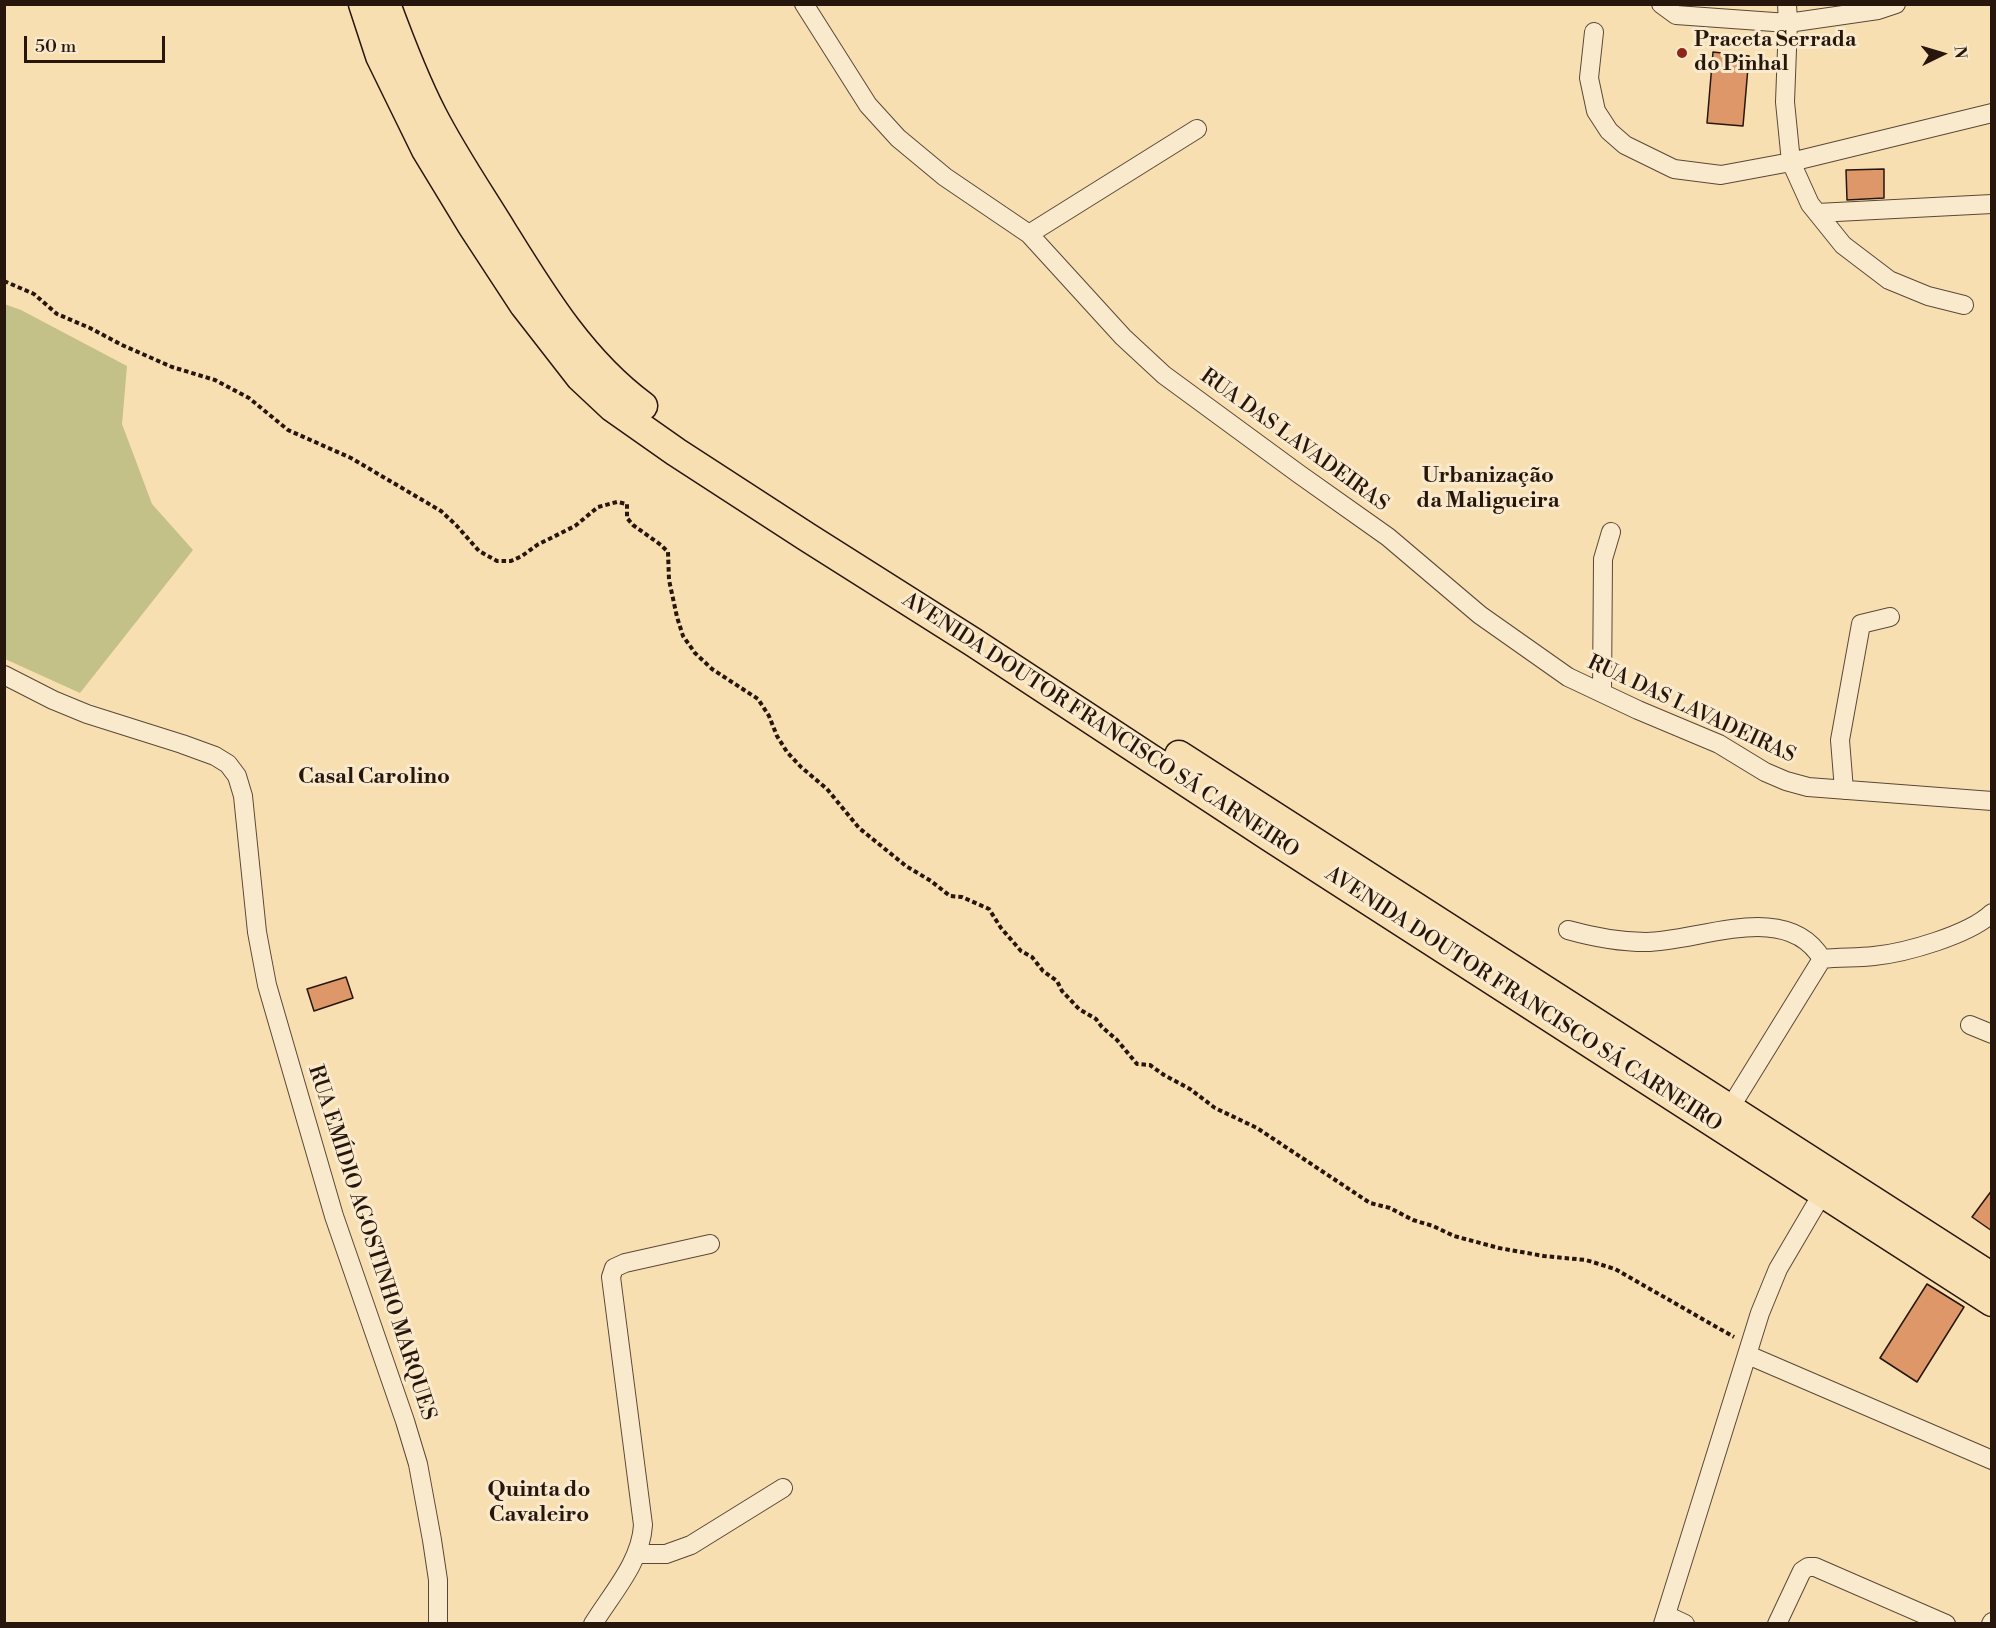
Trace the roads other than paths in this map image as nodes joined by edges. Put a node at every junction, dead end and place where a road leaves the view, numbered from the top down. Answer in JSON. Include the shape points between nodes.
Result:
{"nodes":[{"id":1,"x":363,"y":4,"type":"edge"},
{"id":2,"x":386,"y":4,"type":"edge"},
{"id":3,"x":804,"y":4,"type":"edge"},
{"id":4,"x":1896,"y":4,"type":"edge"},
{"id":5,"x":1672,"y":8,"type":"edge"},
{"id":6,"x":1787,"y":14,"type":"edge"},
{"id":7,"x":1594,"y":32,"type":"dead end"},
{"id":8,"x":1992,"y":113,"type":"edge"},
{"id":9,"x":1197,"y":129,"type":"dead end"},
{"id":10,"x":1791,"y":162,"type":"junction"},
{"id":11,"x":1992,"y":204,"type":"edge"},
{"id":12,"x":1817,"y":213,"type":"junction"},
{"id":13,"x":1029,"y":234,"type":"junction"},
{"id":14,"x":1964,"y":306,"type":"dead end"},
{"id":15,"x":1611,"y":532,"type":"dead end"},
{"id":16,"x":1890,"y":617,"type":"dead end"},
{"id":17,"x":4,"y":675,"type":"edge"},
{"id":18,"x":1602,"y":693,"type":"junction"},
{"id":19,"x":1844,"y":790,"type":"junction"},
{"id":20,"x":1992,"y":801,"type":"edge"},
{"id":21,"x":1992,"y":914,"type":"edge"},
{"id":22,"x":1568,"y":930,"type":"dead end"},
{"id":23,"x":1822,"y":958,"type":"junction"},
{"id":24,"x":1970,"y":1025,"type":"dead end"},
{"id":25,"x":1992,"y":1034,"type":"edge"},
{"id":26,"x":1730,"y":1108,"type":"junction"},
{"id":27,"x":1822,"y":1194,"type":"junction"},
{"id":28,"x":711,"y":1244,"type":"dead end"},
{"id":29,"x":1992,"y":1277,"type":"edge"},
{"id":30,"x":1992,"y":1302,"type":"edge"},
{"id":31,"x":1750,"y":1351,"type":"junction"},
{"id":32,"x":1992,"y":1460,"type":"edge"},
{"id":33,"x":783,"y":1488,"type":"dead end"},
{"id":34,"x":638,"y":1554,"type":"junction"},
{"id":35,"x":1665,"y":1619,"type":"edge"},
{"id":36,"x":438,"y":1623,"type":"edge"},
{"id":37,"x":592,"y":1623,"type":"edge"},
{"id":38,"x":1685,"y":1623,"type":"edge"},
{"id":39,"x":1777,"y":1623,"type":"edge"},
{"id":40,"x":1946,"y":1623,"type":"edge"}],
"edges":[{"from":1,"to":27,"type":"main road","name":"AVENIDA DOUTOR FRANCISCO SÁ CARNEIRO","via":[[380,56],[426,150],[471,224],[524,305],[580,377],[612,406],[676,452]]},
{"from":2,"to":26,"type":"main road","name":"AVENIDA DOUTOR FRANCISCO SÁ CARNEIRO","via":[[405,57],[433,115],[534,283],[591,358],[625,392],[775,495]]},
{"from":3,"to":13,"type":"street","name":"RUA DAS LAVADEIRAS","via":[[868,105],[898,138],[945,177]]},
{"from":4,"to":6,"type":"street","via":[[1878,10]]},
{"from":5,"to":6,"type":"street"},
{"from":6,"to":10,"type":"street","via":[[1785,102]]},
{"from":7,"to":10,"type":"street","via":[[1589,78],[1596,111],[1609,131],[1625,145],[1674,169],[1722,176]]},
{"from":8,"to":10,"type":"street"},
{"from":9,"to":13,"type":"street"},
{"from":10,"to":12,"type":"street"},
{"from":11,"to":12,"type":"street"},
{"from":12,"to":14,"type":"street","via":[[1842,245],[1889,280]]},
{"from":13,"to":18,"type":"street","name":"RUA DAS LAVADEIRAS","via":[[1123,337],[1164,375],[1388,537],[1523,647],[1568,677]]},
{"from":15,"to":18,"type":"street","via":[[1604,559]]},
{"from":16,"to":19,"type":"street","via":[[1861,624],[1840,740]]},
{"from":17,"to":36,"type":"street","name":"RUA EMÍDIO AGOSTINHO MARQUES","via":[[87,714],[214,756],[237,776],[243,796],[257,932],[267,985],[334,1216],[418,1464],[438,1580]]},
{"from":18,"to":19,"type":"street","name":"RUA DAS LAVADEIRAS","via":[[1719,744],[1786,781],[1808,788]]},
{"from":19,"to":20,"type":"street","name":"RUA DAS LAVADEIRAS"},
{"from":21,"to":23,"type":"street","via":[[1965,930],[1914,948],[1871,957]]},
{"from":22,"to":23,"type":"street","via":[[1647,942],[1717,930],[1759,928],[1803,938]]},
{"from":23,"to":26,"type":"street"},
{"from":24,"to":25,"type":"street"},
{"from":26,"to":29,"type":"main road","name":"AVENIDA DOUTOR FRANCISCO SÁ CARNEIRO"},
{"from":27,"to":30,"type":"main road","name":"AVENIDA DOUTOR FRANCISCO SÁ CARNEIRO"},
{"from":27,"to":31,"type":"street","via":[[1778,1269]]},
{"from":28,"to":34,"type":"street","via":[[625,1263],[614,1268],[611,1277],[643,1525]]},
{"from":31,"to":32,"type":"street"},
{"from":31,"to":35,"type":"street"},
{"from":33,"to":34,"type":"street","via":[[691,1545],[666,1554]]},
{"from":34,"to":37,"type":"street"},
{"from":35,"to":38,"type":"street"},
{"from":39,"to":40,"type":"street","via":[[1808,1566]]}]}
